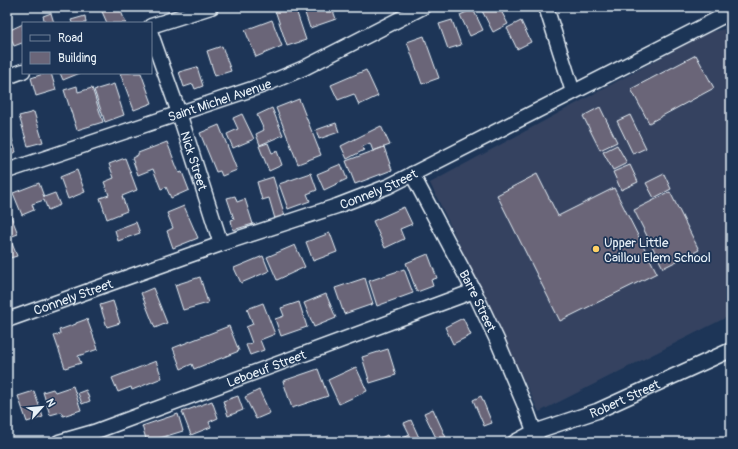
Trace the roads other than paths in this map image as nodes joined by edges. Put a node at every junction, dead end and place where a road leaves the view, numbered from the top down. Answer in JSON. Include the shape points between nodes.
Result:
{"nodes":[{"id":1,"x":211,"y":7,"type":"edge"},
{"id":2,"x":423,"y":7,"type":"edge"},
{"id":3,"x":546,"y":7,"type":"edge"},
{"id":4,"x":731,"y":12,"type":"edge"},
{"id":5,"x":152,"y":26,"type":"edge"},
{"id":6,"x":152,"y":37,"type":"edge"},
{"id":7,"x":22,"y":71,"type":"edge"},
{"id":8,"x":7,"y":77,"type":"edge"},
{"id":9,"x":573,"y":92,"type":"junction"},
{"id":10,"x":179,"y":113,"type":"junction"},
{"id":11,"x":7,"y":171,"type":"edge"},
{"id":12,"x":412,"y":174,"type":"junction"},
{"id":13,"x":221,"y":244,"type":"junction"},
{"id":14,"x":474,"y":291,"type":"junction"},
{"id":15,"x":7,"y":320,"type":"edge"},
{"id":16,"x":731,"y":350,"type":"edge"},
{"id":17,"x":536,"y":437,"type":"edge"},
{"id":18,"x":59,"y":442,"type":"edge"},
{"id":19,"x":515,"y":442,"type":"edge"}],
"edges":[{"from":1,"to":5,"type":"street"},
{"from":2,"to":10,"type":"street","name":"Saint Michel Avenue","via":[[264,85]]},
{"from":3,"to":9,"type":"street"},
{"from":4,"to":9,"type":"street","name":"Connely Street"},
{"from":6,"to":10,"type":"street","name":"Nick Street"},
{"from":7,"to":8,"type":"street"},
{"from":9,"to":12,"type":"street","name":"Connely Street"},
{"from":10,"to":11,"type":"street","name":"Saint Michel Avenue"},
{"from":10,"to":13,"type":"street","name":"Nick Street"},
{"from":12,"to":13,"type":"street","name":"Connely Street","via":[[389,186],[337,206]]},
{"from":12,"to":14,"type":"street","name":"Barre Street"},
{"from":13,"to":15,"type":"street","name":"Connely Street"},
{"from":14,"to":17,"type":"street","name":"Barre Street","via":[[497,340]]},
{"from":14,"to":18,"type":"street","name":"Leboeuf Street","via":[[94,432]]},
{"from":16,"to":17,"type":"street","name":"Robert Street"},
{"from":17,"to":19,"type":"street","name":"Robert Street"}]}
